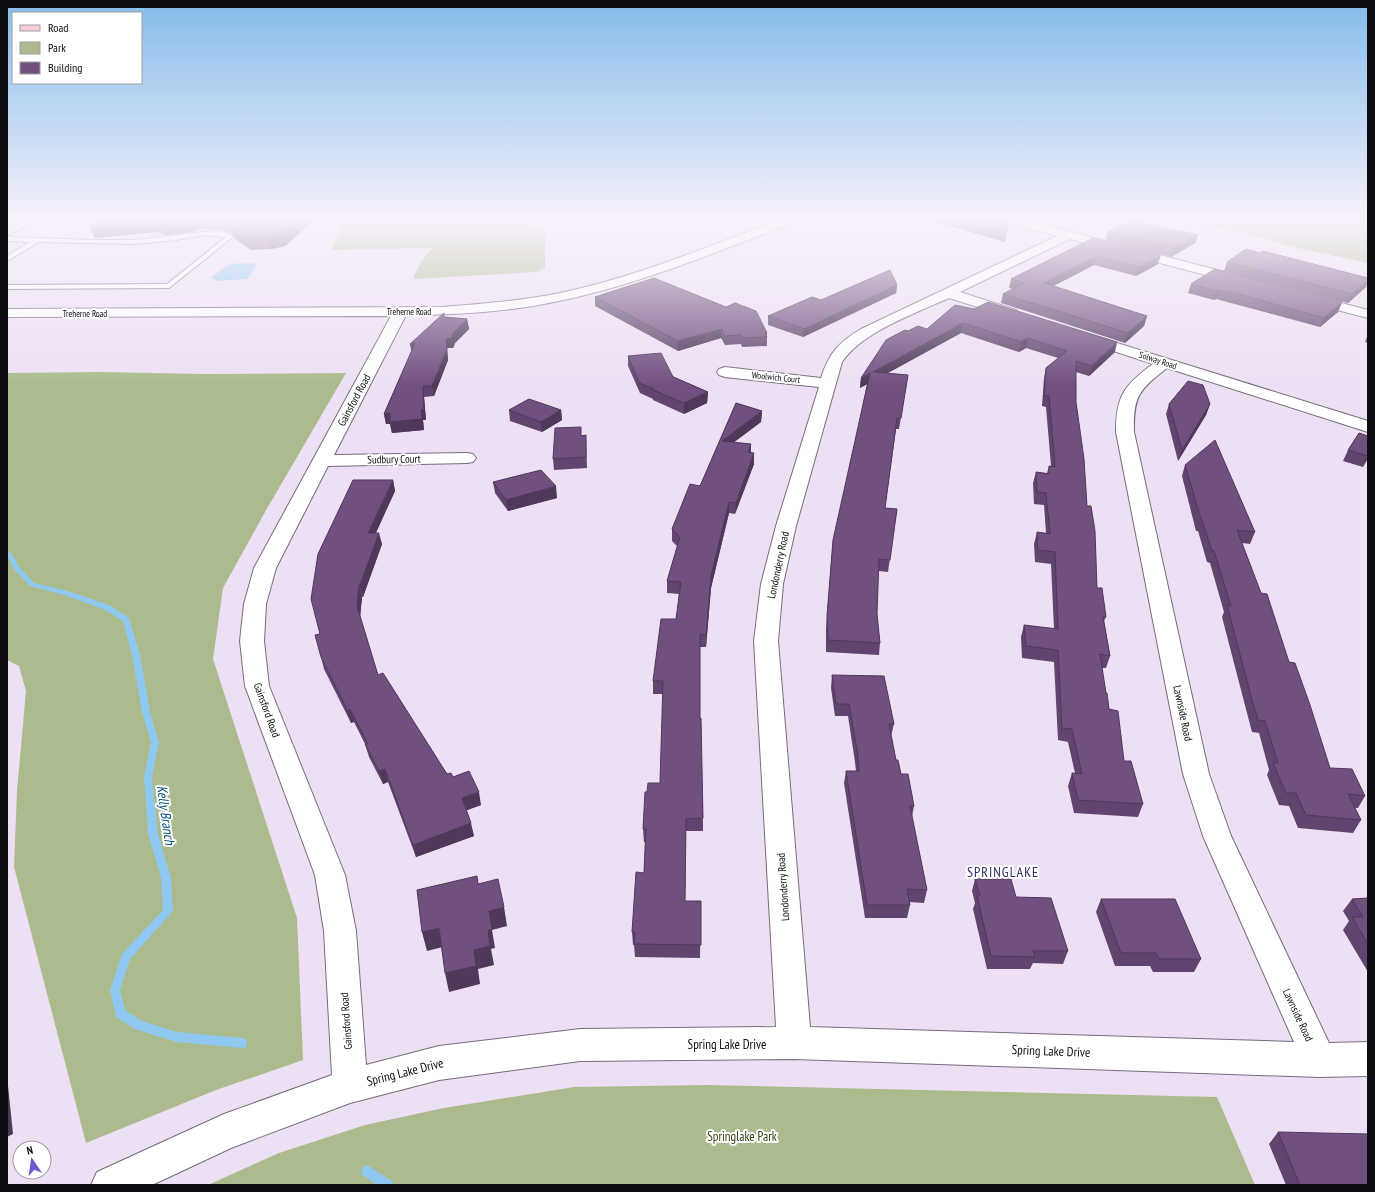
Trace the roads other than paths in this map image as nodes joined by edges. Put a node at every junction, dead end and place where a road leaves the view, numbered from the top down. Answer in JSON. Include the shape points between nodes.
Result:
{"nodes":[{"id":1,"x":184,"y":274,"type":"edge"},
{"id":2,"x":640,"y":274,"type":"edge"},
{"id":3,"x":988,"y":274,"type":"edge"},
{"id":4,"x":1214,"y":274,"type":"edge"},
{"id":5,"x":1249,"y":283,"type":"edge"},
{"id":6,"x":7,"y":287,"type":"edge"},
{"id":7,"x":948,"y":293,"type":"junction"},
{"id":8,"x":1301,"y":296,"type":"edge"},
{"id":9,"x":401,"y":311,"type":"junction"},
{"id":10,"x":7,"y":313,"type":"edge"},
{"id":11,"x":1368,"y":314,"type":"edge"},
{"id":12,"x":1022,"y":317,"type":"edge"},
{"id":13,"x":1075,"y":334,"type":"edge"},
{"id":14,"x":1165,"y":362,"type":"junction"},
{"id":15,"x":725,"y":372,"type":"dead end"},
{"id":16,"x":827,"y":383,"type":"junction"},
{"id":17,"x":1368,"y":427,"type":"edge"},
{"id":18,"x":467,"y":458,"type":"dead end"},
{"id":19,"x":321,"y":461,"type":"junction"},
{"id":20,"x":794,"y":1043,"type":"junction"},
{"id":21,"x":1368,"y":1059,"type":"edge"},
{"id":22,"x":1319,"y":1060,"type":"junction"},
{"id":23,"x":350,"y":1086,"type":"junction"},
{"id":24,"x":110,"y":1185,"type":"edge"}],
"edges":[{"from":1,"to":6,"type":"lane","via":[[169,286]]},
{"from":2,"to":9,"type":"street","name":"Treherne Road","via":[[576,294],[531,302],[483,309]]},
{"from":3,"to":7,"type":"street","name":"Londonderry Road"},
{"from":4,"to":5,"type":"street"},
{"from":7,"to":12,"type":"street"},
{"from":7,"to":16,"type":"street","name":"Londonderry Road","via":[[854,340],[843,349],[834,362]]},
{"from":8,"to":11,"type":"street"},
{"from":9,"to":10,"type":"street","name":"Treherne Road"},
{"from":9,"to":19,"type":"street","name":"Gainsford Road"},
{"from":13,"to":14,"type":"street","name":"Solway Road"},
{"from":14,"to":17,"type":"street","name":"Solway Road"},
{"from":14,"to":22,"type":"street","name":"Lawnside Road","via":[[1141,380],[1128,396],[1124,414],[1125,432],[1196,774],[1217,836]]},
{"from":15,"to":16,"type":"street","name":"Woolwich Court"},
{"from":16,"to":20,"type":"street","name":"Londonderry Road","via":[[772,584],[766,640]]},
{"from":18,"to":19,"type":"street","name":"Sudbury Court"},
{"from":19,"to":23,"type":"street","name":"Gainsford Road","via":[[265,568],[255,604],[252,641],[257,686],[330,875],[340,930]]},
{"from":20,"to":22,"type":"street","name":"Spring Lake Drive"},
{"from":20,"to":23,"type":"street","name":"Spring Lake Drive","via":[[580,1045],[439,1063]]},
{"from":21,"to":22,"type":"street","name":"Spring Lake Drive"},
{"from":23,"to":24,"type":"street","name":"Spring Lake Drive","via":[[224,1132]]}]}
